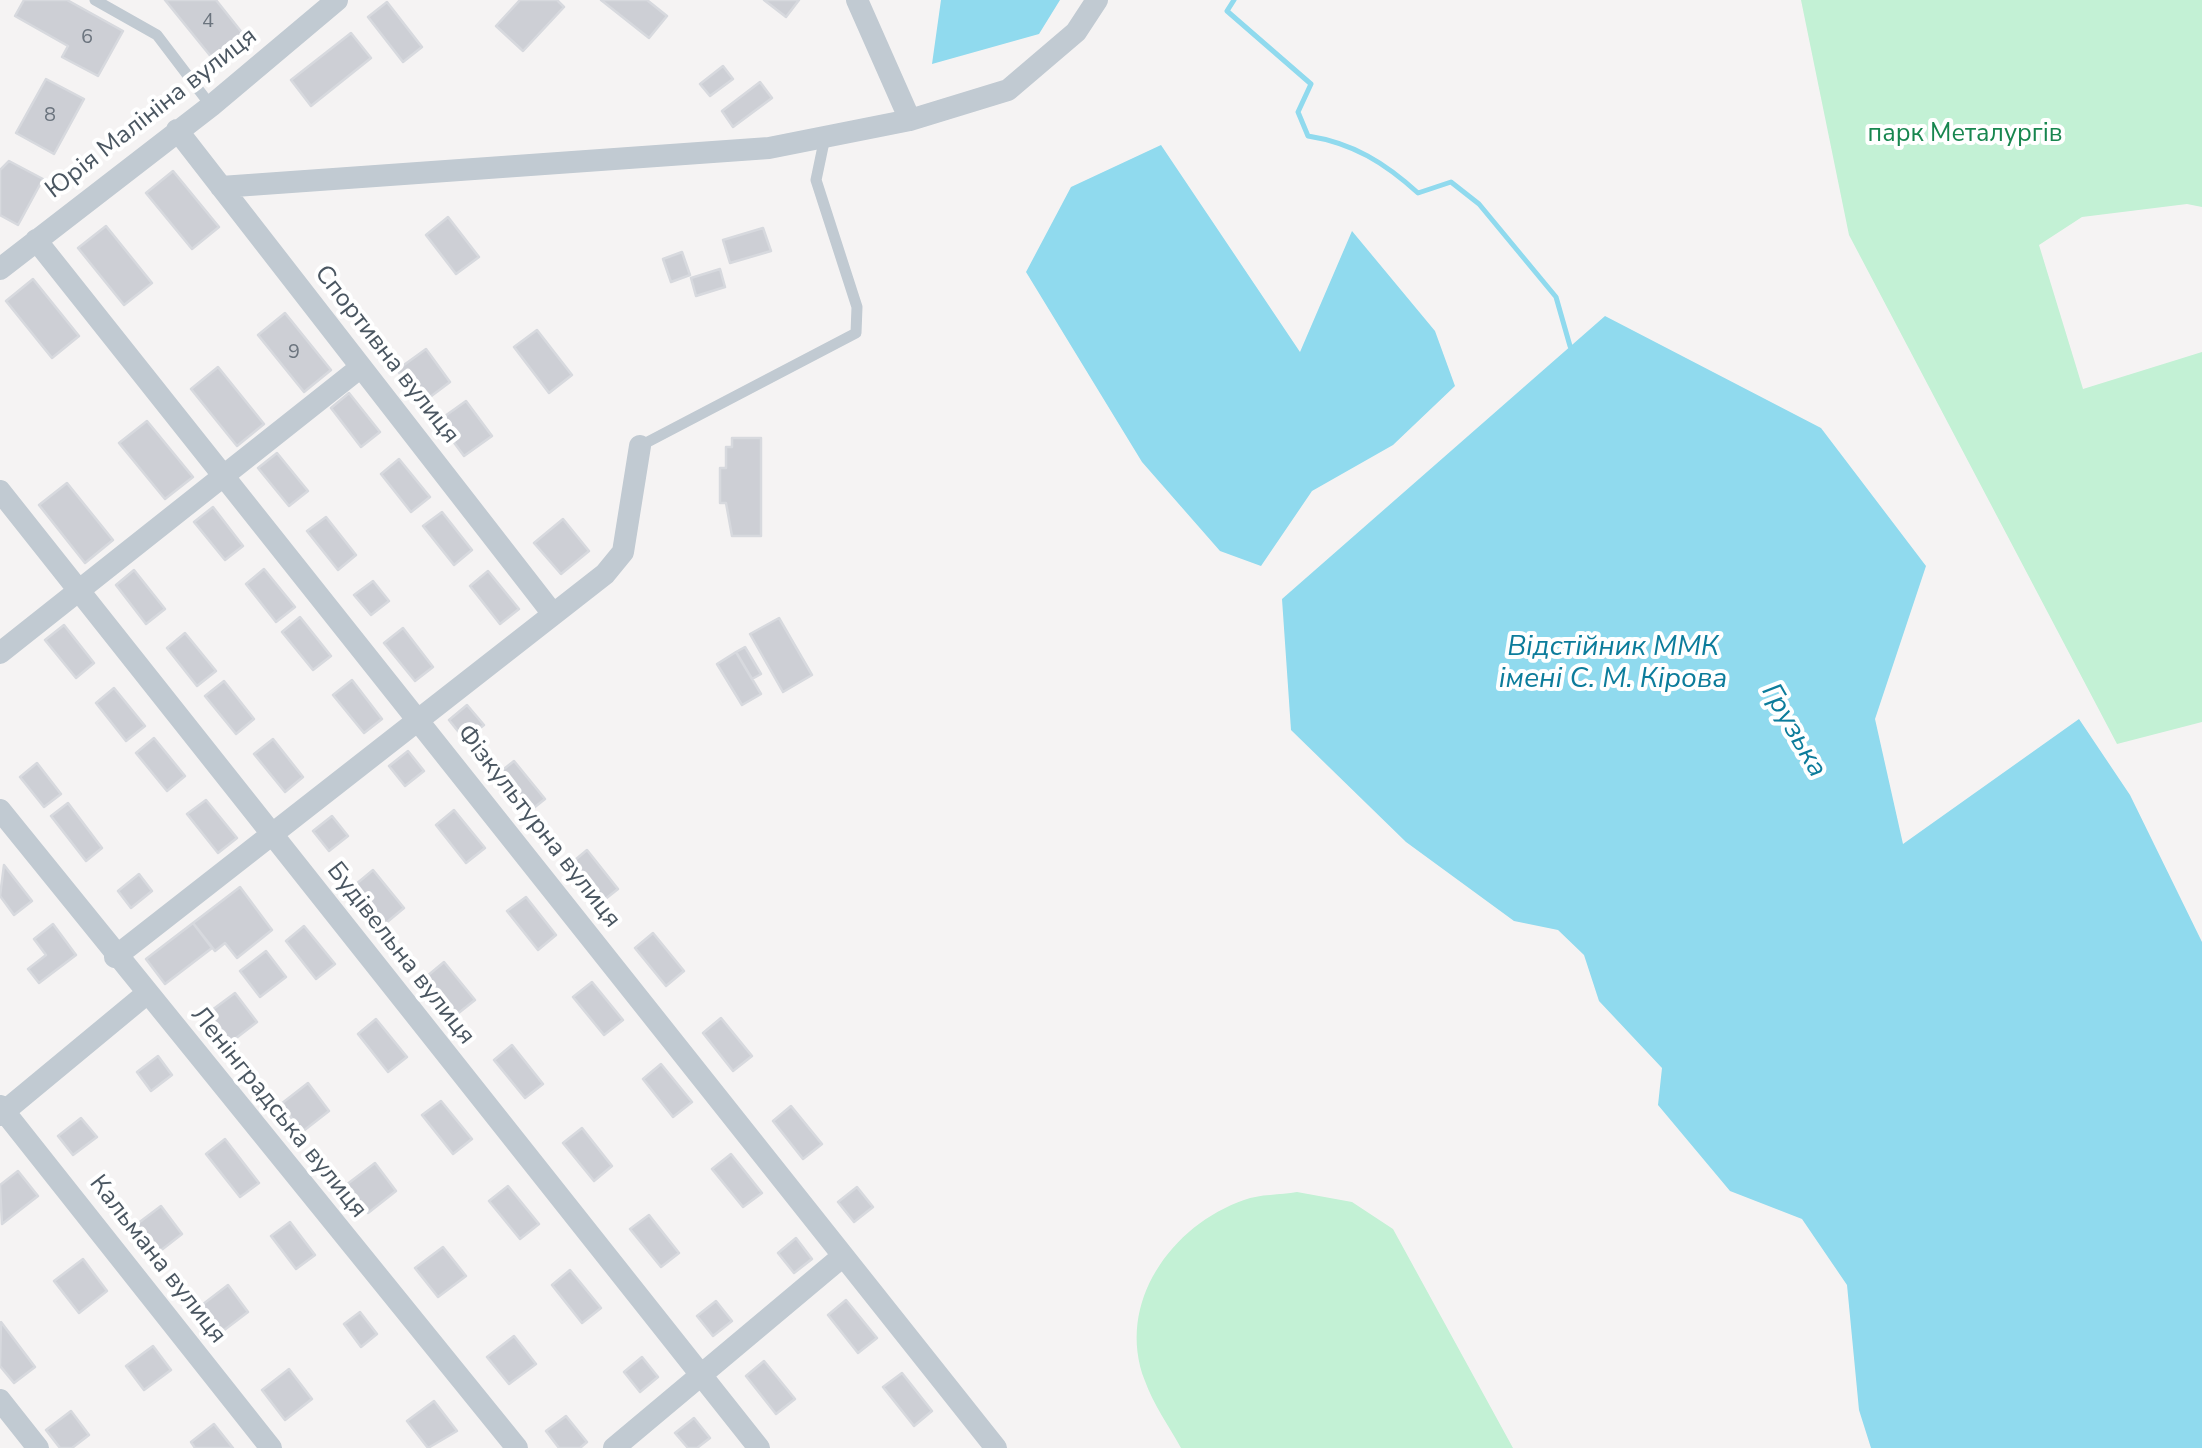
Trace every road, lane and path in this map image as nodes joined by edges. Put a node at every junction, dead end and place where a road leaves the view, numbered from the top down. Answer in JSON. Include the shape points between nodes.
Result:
{"nodes":[{"id":1,"x":94,"y":0,"type":"edge"},
{"id":2,"x":337,"y":0,"type":"edge"},
{"id":3,"x":858,"y":0,"type":"edge"},
{"id":4,"x":1097,"y":0,"type":"edge"},
{"id":5,"x":211,"y":106,"type":"junction"},
{"id":6,"x":910,"y":120,"type":"junction"},
{"id":7,"x":176,"y":130,"type":"junction"},
{"id":8,"x":825,"y":137,"type":"junction"},
{"id":9,"x":221,"y":187,"type":"junction"},
{"id":10,"x":36,"y":240,"type":"junction"},
{"id":11,"x":3,"y":263,"type":"edge"},
{"id":12,"x":361,"y":368,"type":"junction"},
{"id":13,"x":640,"y":446,"type":"joint"},
{"id":14,"x":224,"y":476,"type":"junction"},
{"id":15,"x":0,"y":492,"type":"edge"},
{"id":16,"x":78,"y":592,"type":"junction"},
{"id":17,"x":553,"y":614,"type":"junction"},
{"id":18,"x":0,"y":653,"type":"edge"},
{"id":19,"x":418,"y":720,"type":"junction"},
{"id":20,"x":0,"y":810,"type":"edge"},
{"id":21,"x":270,"y":835,"type":"junction"},
{"id":22,"x":115,"y":957,"type":"junction"},
{"id":23,"x":145,"y":995,"type":"junction"},
{"id":24,"x":1,"y":1111,"type":"edge"},
{"id":25,"x":844,"y":1256,"type":"junction"},
{"id":26,"x":700,"y":1376,"type":"junction"},
{"id":27,"x":0,"y":1400,"type":"edge"},
{"id":28,"x":38,"y":1448,"type":"edge"},
{"id":29,"x":271,"y":1448,"type":"edge"},
{"id":30,"x":516,"y":1448,"type":"edge"},
{"id":31,"x":614,"y":1448,"type":"edge"},
{"id":32,"x":759,"y":1448,"type":"edge"},
{"id":33,"x":996,"y":1448,"type":"edge"}],
"edges":[{"from":1,"to":5,"type":"lane","via":[[157,35]]},
{"from":2,"to":5,"type":"street","name":"Юрія Малініна вулиця"},
{"from":3,"to":6,"type":"street"},
{"from":4,"to":6,"type":"street","via":[[1076,32],[1008,90]]},
{"from":5,"to":7,"type":"street","name":"Юрія Малініна вулиця"},
{"from":6,"to":8,"type":"street"},
{"from":7,"to":9,"type":"street","name":"Спортивна вулиця"},
{"from":7,"to":10,"type":"street","name":"Юрія Малініна вулиця"},
{"from":8,"to":9,"type":"street","via":[[769,148]]},
{"from":8,"to":13,"type":"lane","via":[[816,180],[857,307],[856,333]]},
{"from":9,"to":12,"type":"street","name":"Спортивна вулиця"},
{"from":10,"to":11,"type":"street","name":"Юрія Малініна вулиця"},
{"from":10,"to":14,"type":"street","name":"Фiзкультурна вулиця"},
{"from":12,"to":14,"type":"street"},
{"from":12,"to":17,"type":"street","name":"Спортивна вулиця"},
{"from":13,"to":17,"type":"street","via":[[624,552]]},
{"from":14,"to":16,"type":"street"},
{"from":14,"to":19,"type":"street","name":"Фiзкультурна вулиця"},
{"from":15,"to":16,"type":"street","name":"Будівельна вулиця"},
{"from":16,"to":18,"type":"street"},
{"from":16,"to":21,"type":"street","name":"Будівельна вулиця"},
{"from":17,"to":19,"type":"street"},
{"from":19,"to":21,"type":"street"},
{"from":19,"to":25,"type":"street","name":"Фiзкультурна вулиця"},
{"from":20,"to":22,"type":"street","name":"Ленінградська вулиця"},
{"from":21,"to":22,"type":"street"},
{"from":21,"to":26,"type":"street","name":"Будівельна вулиця"},
{"from":22,"to":23,"type":"street","name":"Ленінградська вулиця"},
{"from":23,"to":24,"type":"street"},
{"from":23,"to":30,"type":"street","name":"Ленінградська вулиця"},
{"from":24,"to":29,"type":"street","name":"Кальмана вулиця"},
{"from":25,"to":26,"type":"street"},
{"from":25,"to":33,"type":"street","name":"Фiзкультурна вулиця"},
{"from":26,"to":31,"type":"street"},
{"from":26,"to":32,"type":"street","name":"Будівельна вулиця"},
{"from":27,"to":28,"type":"street"}]}
